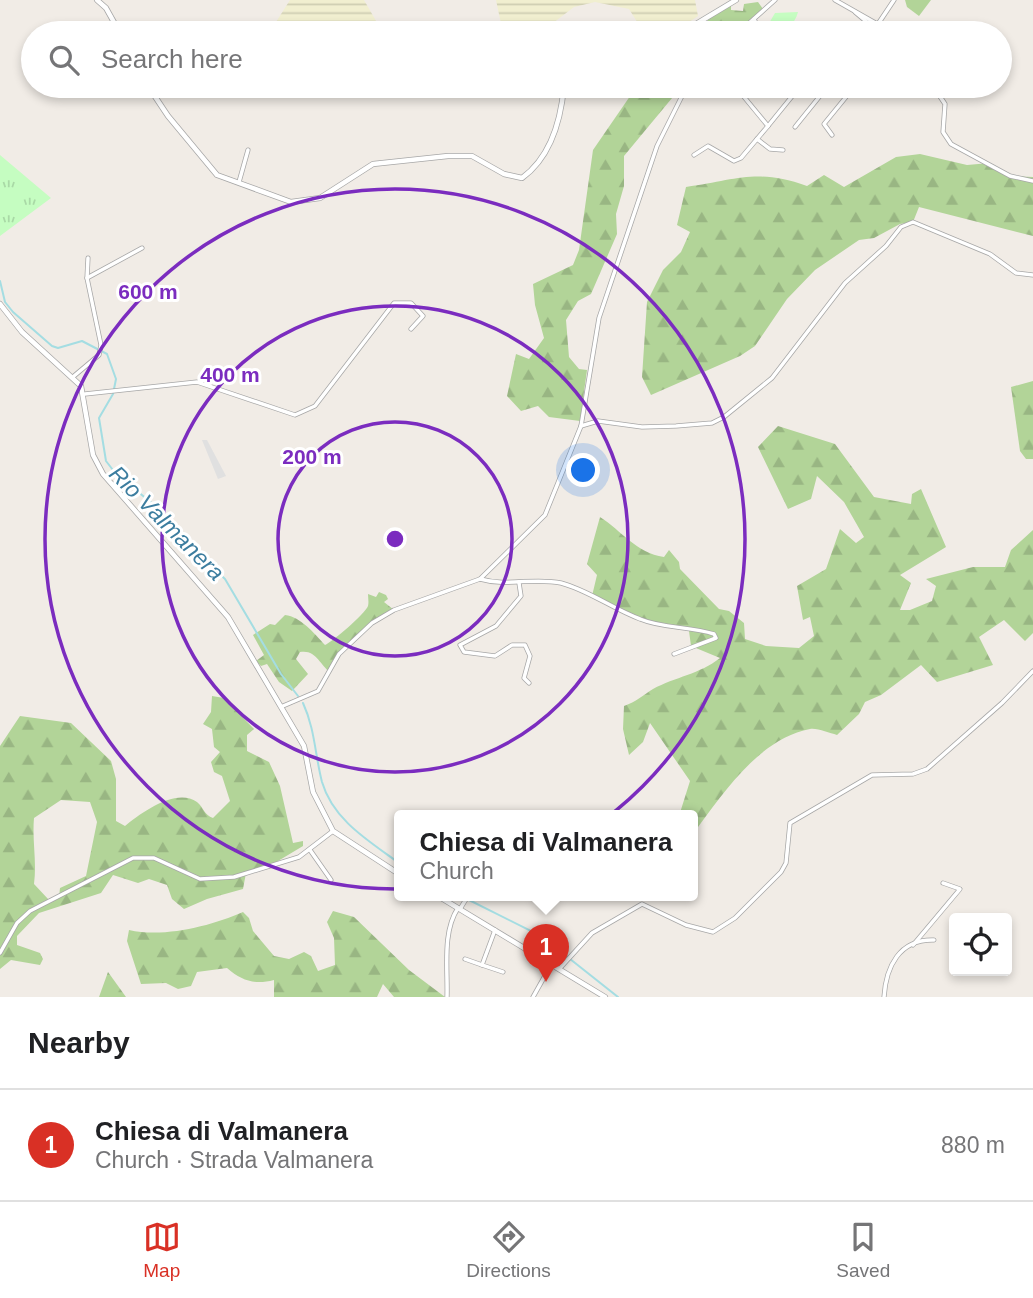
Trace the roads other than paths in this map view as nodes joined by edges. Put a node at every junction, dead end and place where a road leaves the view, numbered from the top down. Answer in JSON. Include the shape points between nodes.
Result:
{"nodes":[{"id":1,"x":97,"y":0,"type":"edge"},
{"id":2,"x":736,"y":0,"type":"edge"},
{"id":3,"x":775,"y":0,"type":"edge"},
{"id":4,"x":835,"y":0,"type":"edge"},
{"id":5,"x":894,"y":0,"type":"edge"},
{"id":6,"x":854,"y":10,"type":"junction"},
{"id":7,"x":754,"y":19,"type":"joint"},
{"id":8,"x":113,"y":21,"type":"edge"},
{"id":9,"x":701,"y":21,"type":"edge"},
{"id":10,"x":752,"y":21,"type":"edge"},
{"id":11,"x":866,"y":21,"type":"edge"},
{"id":12,"x":871,"y":21,"type":"edge"},
{"id":13,"x":883,"y":21,"type":"edge"},
{"id":14,"x":156,"y":98,"type":"edge"},
{"id":15,"x":563,"y":98,"type":"edge"},
{"id":16,"x":681,"y":98,"type":"edge"},
{"id":17,"x":745,"y":98,"type":"edge"},
{"id":18,"x":792,"y":98,"type":"edge"},
{"id":19,"x":818,"y":98,"type":"edge"},
{"id":20,"x":845,"y":98,"type":"edge"},
{"id":21,"x":941,"y":98,"type":"edge"},
{"id":22,"x":768,"y":126,"type":"junction"},
{"id":23,"x":794,"y":127,"type":"dead end"},
{"id":24,"x":832,"y":135,"type":"dead end"},
{"id":25,"x":757,"y":139,"type":"junction"},
{"id":26,"x":248,"y":150,"type":"dead end"},
{"id":27,"x":783,"y":150,"type":"dead end"},
{"id":28,"x":694,"y":155,"type":"dead end"},
{"id":29,"x":1033,"y":179,"type":"edge"},
{"id":30,"x":239,"y":182,"type":"junction"},
{"id":31,"x":142,"y":248,"type":"dead end"},
{"id":32,"x":88,"y":258,"type":"dead end"},
{"id":33,"x":1033,"y":275,"type":"edge"},
{"id":34,"x":87,"y":278,"type":"junction"},
{"id":35,"x":0,"y":304,"type":"edge"},
{"id":36,"x":411,"y":329,"type":"dead end"},
{"id":37,"x":74,"y":376,"type":"junction"},
{"id":38,"x":85,"y":394,"type":"junction"},
{"id":39,"x":581,"y":426,"type":"junction"},
{"id":40,"x":480,"y":579,"type":"junction"},
{"id":41,"x":519,"y":583,"type":"junction"},
{"id":42,"x":674,"y":654,"type":"dead end"},
{"id":43,"x":1033,"y":671,"type":"edge"},
{"id":44,"x":529,"y":683,"type":"dead end"},
{"id":45,"x":283,"y":706,"type":"junction"},
{"id":46,"x":333,"y":831,"type":"junction"},
{"id":47,"x":310,"y":850,"type":"junction"},
{"id":48,"x":394,"y":871,"type":"edge"},
{"id":49,"x":331,"y":880,"type":"dead end"},
{"id":50,"x":943,"y":883,"type":"dead end"},
{"id":51,"x":446,"y":901,"type":"edge"},
{"id":52,"x":465,"y":901,"type":"edge"},
{"id":53,"x":459,"y":909,"type":"junction"},
{"id":54,"x":495,"y":930,"type":"junction"},
{"id":55,"x":934,"y":940,"type":"dead end"},
{"id":56,"x":913,"y":945,"type":"junction"},
{"id":57,"x":0,"y":953,"type":"edge"},
{"id":58,"x":465,"y":959,"type":"dead end"},
{"id":59,"x":552,"y":963,"type":"junction"},
{"id":60,"x":482,"y":965,"type":"junction"},
{"id":61,"x":560,"y":968,"type":"junction"},
{"id":62,"x":503,"y":972,"type":"dead end"},
{"id":63,"x":598,"y":995,"type":"edge"},
{"id":64,"x":447,"y":997,"type":"edge"},
{"id":65,"x":533,"y":997,"type":"edge"},
{"id":66,"x":605,"y":997,"type":"edge"},
{"id":67,"x":884,"y":997,"type":"edge"}],
"edges":[{"from":1,"to":8,"type":"street"},
{"from":2,"to":9,"type":"street"},
{"from":3,"to":7,"type":"street"},
{"from":4,"to":6,"type":"street"},
{"from":5,"to":13,"type":"street"},
{"from":6,"to":11,"type":"street"},
{"from":6,"to":12,"type":"street"},
{"from":7,"to":10,"type":"street"},
{"from":14,"to":30,"type":"street","via":[[217,175]]},
{"from":15,"to":30,"type":"street","via":[[553,139],[522,178],[504,174],[472,156],[456,155],[373,164],[333,191],[298,202]]},
{"from":16,"to":39,"type":"street","via":[[657,146],[597,325]]},
{"from":17,"to":22,"type":"street"},
{"from":18,"to":22,"type":"street"},
{"from":19,"to":23,"type":"street"},
{"from":20,"to":24,"type":"street","via":[[824,124]]},
{"from":21,"to":29,"type":"street","via":[[948,142],[1010,176]]},
{"from":22,"to":25,"type":"street"},
{"from":25,"to":27,"type":"street","via":[[770,149]]},
{"from":25,"to":28,"type":"street","via":[[734,161],[708,146]]},
{"from":26,"to":30,"type":"street"},
{"from":31,"to":34,"type":"street"},
{"from":32,"to":34,"type":"street"},
{"from":33,"to":39,"type":"street","via":[[1016,273],[990,254],[906,223],[845,283],[772,379],[724,417],[712,423],[676,426],[598,421]]},
{"from":34,"to":37,"type":"street","via":[[100,349]]},
{"from":35,"to":37,"type":"street","via":[[22,332]]},
{"from":36,"to":38,"type":"street","via":[[424,316],[411,303],[394,303],[315,406],[295,415],[197,382]]},
{"from":37,"to":38,"type":"street"},
{"from":38,"to":45,"type":"street","via":[[93,455],[103,474],[222,608]]},
{"from":39,"to":40,"type":"street","via":[[545,515]]},
{"from":40,"to":41,"type":"street"},
{"from":40,"to":45,"type":"street","via":[[394,610],[372,623],[339,654],[322,686]]},
{"from":41,"to":42,"type":"street","via":[[563,584],[640,619],[705,631],[716,638]]},
{"from":41,"to":44,"type":"street","via":[[520,596],[496,626],[460,645],[464,652],[495,656],[512,645],[525,645],[530,656],[524,678]]},
{"from":43,"to":61,"type":"street","via":[[927,769],[914,774],[872,775],[790,823],[782,872],[735,918],[713,932],[642,904],[592,933]]},
{"from":45,"to":46,"type":"street","via":[[304,746],[313,792]]},
{"from":46,"to":47,"type":"street"},
{"from":46,"to":48,"type":"street"},
{"from":47,"to":49,"type":"street"},
{"from":47,"to":57,"type":"street","via":[[268,869],[208,880],[154,858],[133,858],[30,911]]},
{"from":50,"to":56,"type":"street","via":[[960,889]]},
{"from":51,"to":53,"type":"street"},
{"from":52,"to":53,"type":"street"},
{"from":53,"to":54,"type":"street"},
{"from":53,"to":64,"type":"street","via":[[452,917],[448,939]]},
{"from":54,"to":59,"type":"street"},
{"from":54,"to":60,"type":"street"},
{"from":55,"to":56,"type":"street"},
{"from":56,"to":67,"type":"street","via":[[890,964]]},
{"from":58,"to":60,"type":"street"},
{"from":59,"to":61,"type":"street"},
{"from":59,"to":65,"type":"street"},
{"from":60,"to":62,"type":"street"},
{"from":61,"to":63,"type":"street"},
{"from":63,"to":66,"type":"street"}]}
